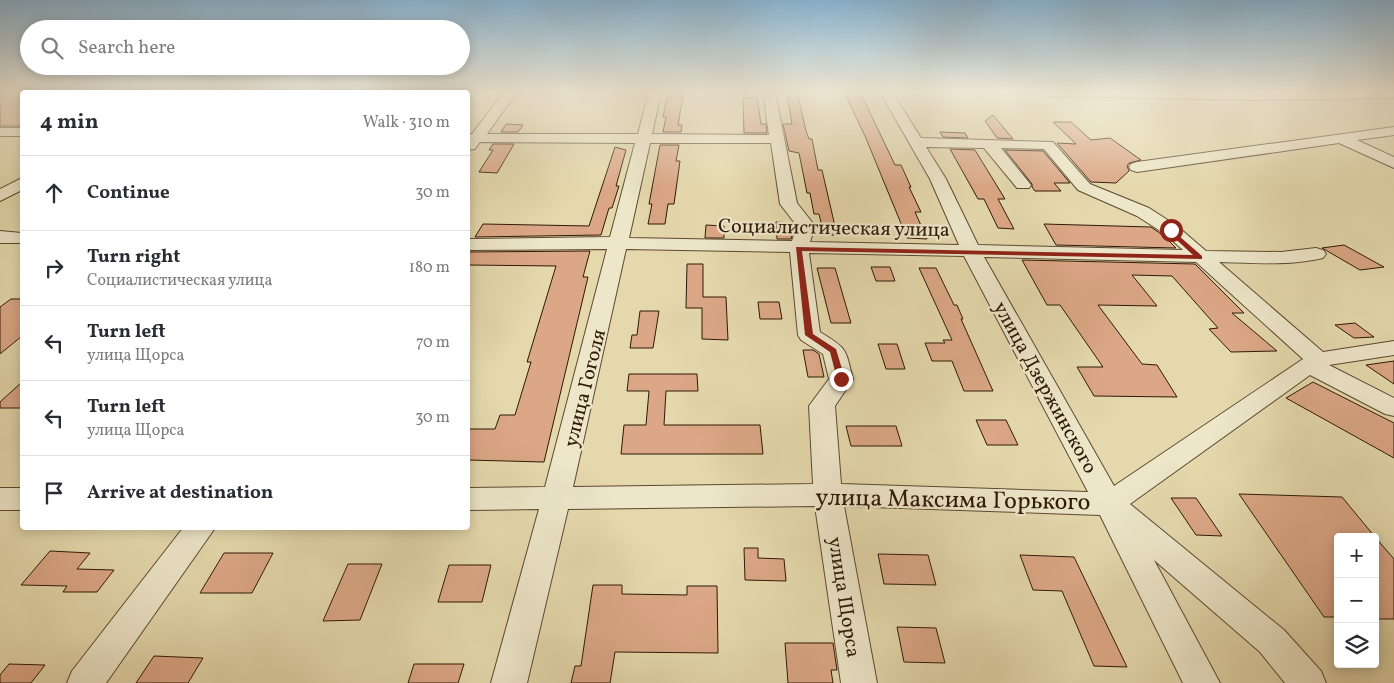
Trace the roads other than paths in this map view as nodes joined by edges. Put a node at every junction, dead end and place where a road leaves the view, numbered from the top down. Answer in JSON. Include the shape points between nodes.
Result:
{"nodes":[{"id":1,"x":484,"y":124,"type":"edge"},
{"id":2,"x":647,"y":124,"type":"edge"},
{"id":3,"x":775,"y":124,"type":"edge"},
{"id":4,"x":905,"y":124,"type":"edge"},
{"id":5,"x":1394,"y":131,"type":"edge"},
{"id":6,"x":0,"y":132,"type":"edge"},
{"id":7,"x":20,"y":132,"type":"edge"},
{"id":8,"x":644,"y":138,"type":"junction"},
{"id":9,"x":778,"y":139,"type":"junction"},
{"id":10,"x":1342,"y":139,"type":"junction"},
{"id":11,"x":470,"y":141,"type":"edge"},
{"id":12,"x":916,"y":142,"type":"junction"},
{"id":13,"x":989,"y":144,"type":"junction"},
{"id":14,"x":1394,"y":163,"type":"edge"},
{"id":15,"x":1137,"y":167,"type":"dead end"},
{"id":16,"x":20,"y":184,"type":"edge"},
{"id":17,"x":1023,"y":185,"type":"dead end"},
{"id":18,"x":0,"y":196,"type":"edge"},
{"id":19,"x":0,"y":237,"type":"edge"},
{"id":20,"x":20,"y":238,"type":"edge"},
{"id":21,"x":619,"y":243,"type":"junction"},
{"id":22,"x":470,"y":244,"type":"edge"},
{"id":23,"x":799,"y":248,"type":"junction"},
{"id":24,"x":972,"y":253,"type":"junction"},
{"id":25,"x":1316,"y":254,"type":"dead end"},
{"id":26,"x":1200,"y":257,"type":"junction"},
{"id":27,"x":1394,"y":348,"type":"edge"},
{"id":28,"x":1314,"y":363,"type":"junction"},
{"id":29,"x":1394,"y":408,"type":"edge"},
{"id":30,"x":828,"y":495,"type":"junction"},
{"id":31,"x":0,"y":499,"type":"edge"},
{"id":32,"x":20,"y":499,"type":"edge"},
{"id":33,"x":470,"y":499,"type":"edge"},
{"id":34,"x":556,"y":499,"type":"junction"},
{"id":35,"x":1109,"y":504,"type":"junction"},
{"id":36,"x":199,"y":530,"type":"edge"},
{"id":37,"x":85,"y":683,"type":"edge"},
{"id":38,"x":509,"y":683,"type":"edge"},
{"id":39,"x":859,"y":683,"type":"edge"},
{"id":40,"x":1202,"y":683,"type":"edge"},
{"id":41,"x":1308,"y":683,"type":"edge"}],
"edges":[{"from":1,"to":11,"type":"street"},
{"from":2,"to":8,"type":"street","name":"улица Гоголя"},
{"from":3,"to":9,"type":"street","name":"улица Щорса"},
{"from":4,"to":12,"type":"street","name":"улица Дзержинского"},
{"from":5,"to":10,"type":"street"},
{"from":6,"to":7,"type":"street"},
{"from":8,"to":9,"type":"street"},
{"from":8,"to":11,"type":"street"},
{"from":8,"to":21,"type":"street","name":"улица Гоголя"},
{"from":9,"to":23,"type":"street","name":"улица Щорса","via":[[789,204],[806,226]]},
{"from":10,"to":14,"type":"street"},
{"from":10,"to":15,"type":"street"},
{"from":12,"to":13,"type":"street"},
{"from":12,"to":24,"type":"street","name":"улица Дзержинского","via":[[938,179]]},
{"from":13,"to":17,"type":"street"},
{"from":13,"to":26,"type":"street","via":[[1048,145],[1084,186],[1143,212],[1171,230]]},
{"from":16,"to":18,"type":"street"},
{"from":19,"to":20,"type":"street"},
{"from":21,"to":22,"type":"street","name":"Социалистическая улица"},
{"from":21,"to":23,"type":"street","name":"Социалистическая улица"},
{"from":21,"to":34,"type":"street","name":"улица Гоголя"},
{"from":23,"to":24,"type":"street","name":"Социалистическая улица"},
{"from":23,"to":30,"type":"street","name":"улица Щорса","via":[[809,335],[834,351],[841,379],[822,406]]},
{"from":24,"to":26,"type":"street","name":"Социалистическая улица"},
{"from":24,"to":35,"type":"street","name":"улица Дзержинского"},
{"from":25,"to":26,"type":"street","name":"Социалистическая улица","via":[[1281,258]]},
{"from":26,"to":28,"type":"street"},
{"from":27,"to":28,"type":"street","name":"улица Максима Горького"},
{"from":28,"to":29,"type":"street"},
{"from":28,"to":35,"type":"street","name":"улица Максима Горького"},
{"from":30,"to":34,"type":"street","name":"улица Максима Горького"},
{"from":30,"to":35,"type":"street","name":"улица Максима Горького"},
{"from":30,"to":39,"type":"street","name":"улица Щорса"},
{"from":31,"to":32,"type":"street"},
{"from":33,"to":34,"type":"street","name":"улица Максима Горького"},
{"from":34,"to":38,"type":"street","name":"улица Гоголя"},
{"from":35,"to":40,"type":"street","name":"улица Дзержинского"},
{"from":35,"to":41,"type":"street","via":[[1272,641]]},
{"from":36,"to":37,"type":"street"}]}
